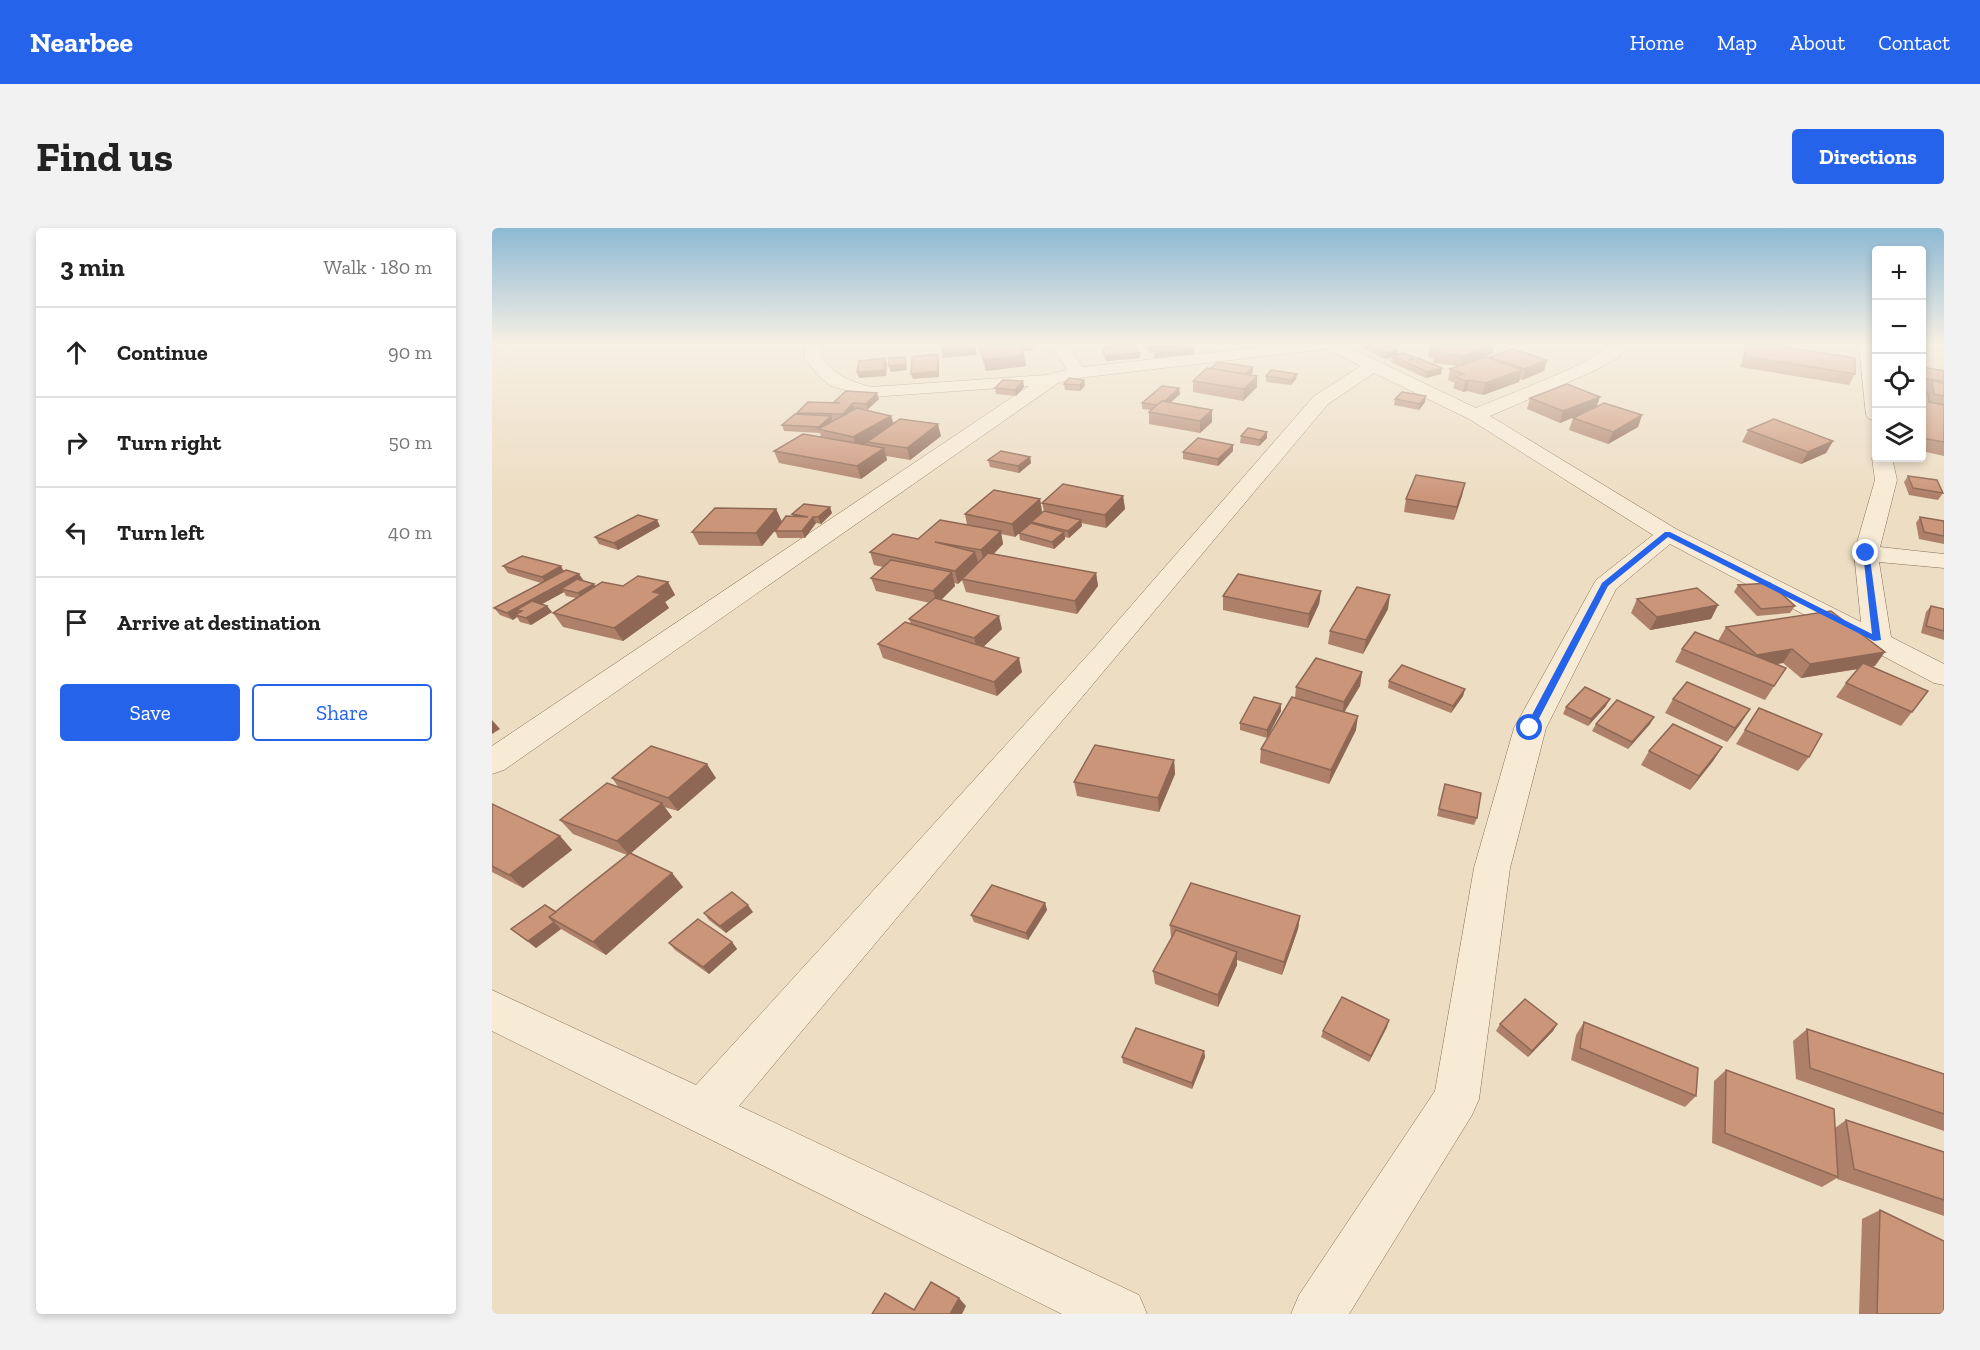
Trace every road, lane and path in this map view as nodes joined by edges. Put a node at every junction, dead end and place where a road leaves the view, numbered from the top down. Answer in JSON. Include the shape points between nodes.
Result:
{"nodes":[{"id":1,"x":1028,"y":396,"type":"edge"},
{"id":2,"x":1328,"y":396,"type":"edge"},
{"id":3,"x":1435,"y":396,"type":"edge"},
{"id":4,"x":1522,"y":396,"type":"edge"},
{"id":5,"x":1476,"y":415,"type":"junction"},
{"id":6,"x":1883,"y":462,"type":"edge"},
{"id":7,"x":1668,"y":534,"type":"junction"},
{"id":8,"x":1866,"y":553,"type":"junction"},
{"id":9,"x":1944,"y":561,"type":"edge"},
{"id":10,"x":1877,"y":640,"type":"junction"},
{"id":11,"x":1944,"y":676,"type":"edge"},
{"id":12,"x":492,"y":762,"type":"edge"},
{"id":13,"x":492,"y":1010,"type":"edge"},
{"id":14,"x":704,"y":1111,"type":"junction"},
{"id":15,"x":1120,"y":1314,"type":"edge"},
{"id":16,"x":1318,"y":1314,"type":"edge"}],
"edges":[{"from":1,"to":12,"type":"street"},
{"from":2,"to":14,"type":"street"},
{"from":3,"to":5,"type":"street"},
{"from":4,"to":5,"type":"street"},
{"from":5,"to":7,"type":"street"},
{"from":6,"to":8,"type":"street","via":[[1886,480]]},
{"from":7,"to":10,"type":"street"},
{"from":7,"to":16,"type":"street","via":[[1605,585],[1530,728],[1492,868],[1456,1099]]},
{"from":8,"to":9,"type":"street"},
{"from":8,"to":10,"type":"street"},
{"from":10,"to":11,"type":"street"},
{"from":13,"to":14,"type":"street"},
{"from":14,"to":15,"type":"street"}]}
